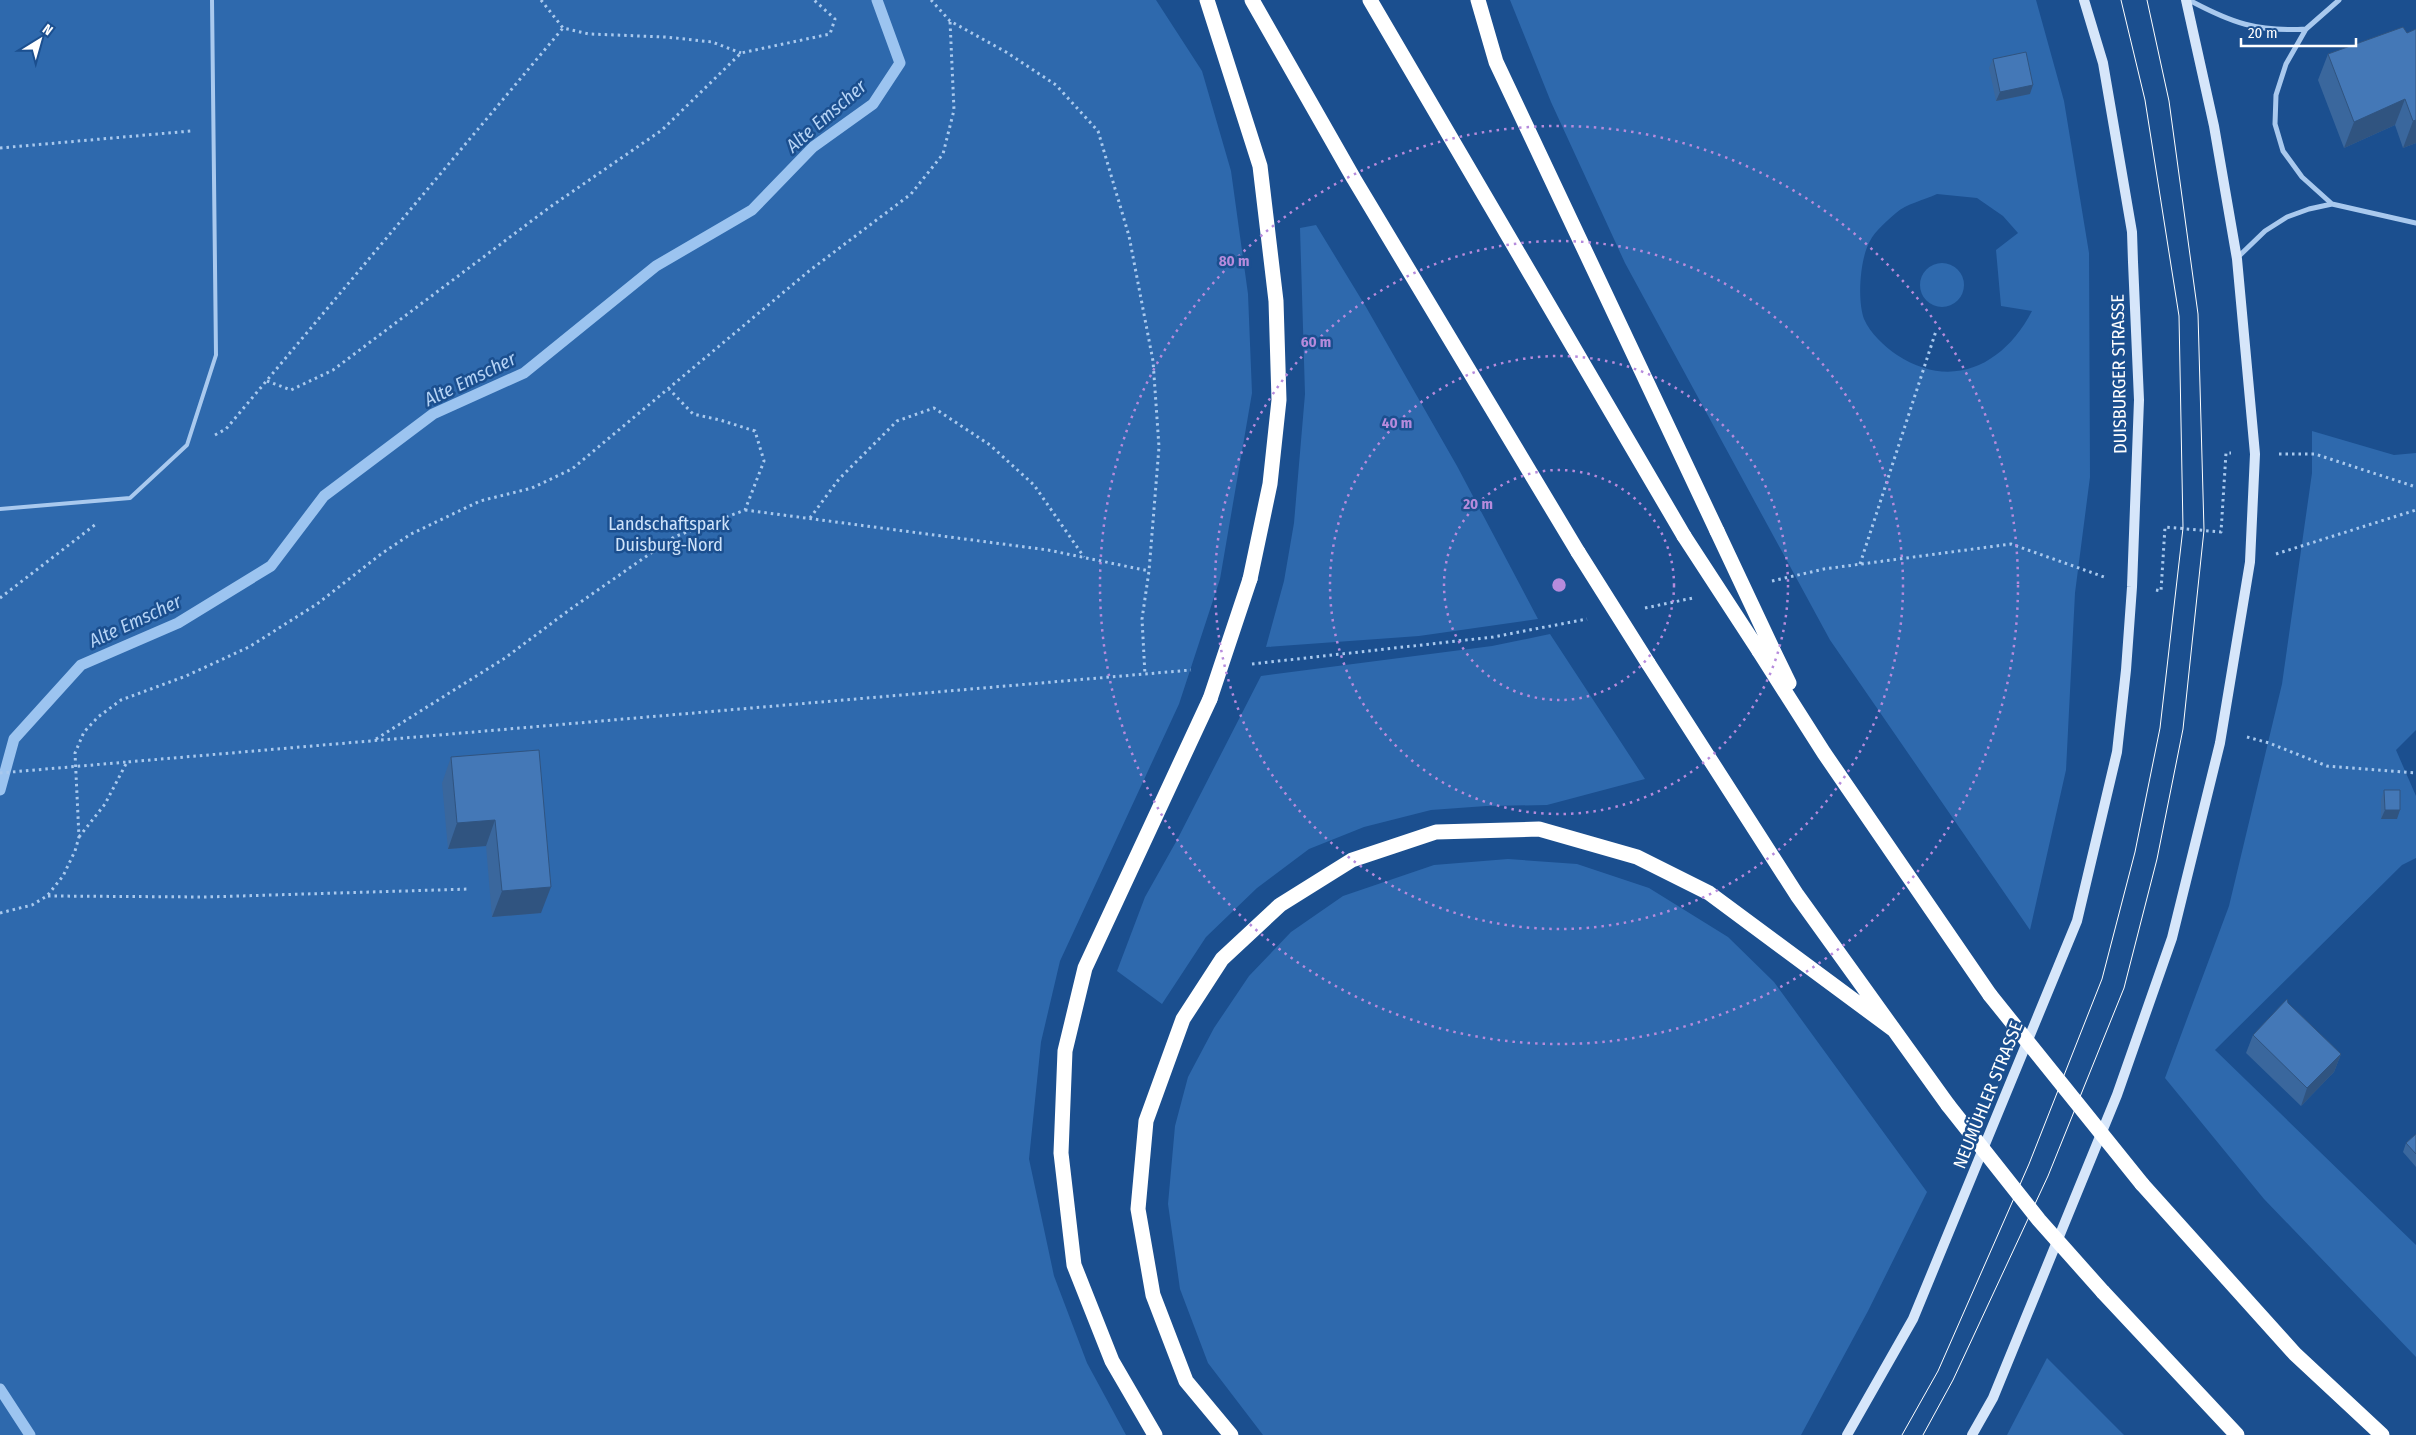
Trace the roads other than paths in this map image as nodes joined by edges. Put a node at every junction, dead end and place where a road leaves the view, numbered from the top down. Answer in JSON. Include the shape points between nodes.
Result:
{"nodes":[{"id":1,"x":212,"y":0,"type":"edge"},
{"id":2,"x":1207,"y":0,"type":"edge"},
{"id":3,"x":1252,"y":0,"type":"edge"},
{"id":4,"x":1370,"y":0,"type":"edge"},
{"id":5,"x":1478,"y":0,"type":"edge"},
{"id":6,"x":2084,"y":0,"type":"edge"},
{"id":7,"x":2188,"y":0,"type":"edge"},
{"id":8,"x":2340,"y":0,"type":"edge"},
{"id":9,"x":2306,"y":29,"type":"junction"},
{"id":10,"x":2332,"y":204,"type":"junction"},
{"id":11,"x":2416,"y":223,"type":"edge"},
{"id":12,"x":2237,"y":259,"type":"junction"},
{"id":13,"x":0,"y":509,"type":"edge"},
{"id":14,"x":1766,"y":650,"type":"junction"},
{"id":15,"x":2117,"y":752,"type":"joint"},
{"id":16,"x":1894,"y":1030,"type":"junction"},
{"id":17,"x":1155,"y":1435,"type":"edge"},
{"id":18,"x":1231,"y":1435,"type":"edge"},
{"id":19,"x":1847,"y":1435,"type":"edge"},
{"id":20,"x":1972,"y":1435,"type":"edge"},
{"id":21,"x":2236,"y":1435,"type":"edge"},
{"id":22,"x":2382,"y":1435,"type":"edge"}],
"edges":[{"from":1,"to":13,"type":"lane","via":[[216,355],[187,446],[130,498]]},
{"from":2,"to":17,"type":"highway","bridge":true,"via":[[1260,166],[1276,301],[1279,400],[1270,484],[1250,579],[1210,699],[1085,968],[1065,1051],[1061,1153],[1074,1265],[1112,1361]]},
{"from":3,"to":16,"type":"highway","bridge":true,"via":[[1359,187],[1578,552],[1797,895]]},
{"from":4,"to":14,"type":"highway","bridge":true,"via":[[1684,536]]},
{"from":5,"to":14,"type":"highway","bridge":true,"via":[[1496,62],[1717,531]]},
{"from":6,"to":15,"type":"main road","name":"DUISBURGER STRASSE","via":[[2103,63],[2132,232],[2139,400],[2132,587]]},
{"from":7,"to":9,"type":"street","via":[[2222,17],[2257,28]]},
{"from":7,"to":12,"type":"main road"},
{"from":8,"to":9,"type":"street"},
{"from":9,"to":10,"type":"street","via":[[2286,64],[2276,95],[2275,124],[2283,151],[2302,177]]},
{"from":10,"to":11,"type":"street"},
{"from":10,"to":12,"type":"street","via":[[2287,217],[2265,231]]},
{"from":12,"to":20,"type":"main road","via":[[2255,454],[2250,562],[2220,742],[2172,938],[2117,1095],[1993,1398]]},
{"from":14,"to":22,"type":"highway","bridge":true,"via":[[1824,753],[1990,995],[2142,1184],[2295,1354]]},
{"from":15,"to":19,"type":"main road","name":"NEUMÜHLER STRASSE","via":[[2077,921],[1913,1319]]},
{"from":16,"to":18,"type":"highway","via":[[1709,893],[1637,857],[1539,829],[1436,832],[1352,860],[1280,905],[1222,959],[1183,1019],[1146,1122],[1138,1209],[1153,1295],[1186,1381]]},
{"from":16,"to":21,"type":"highway","bridge":true,"via":[[2038,1220]]}]}
